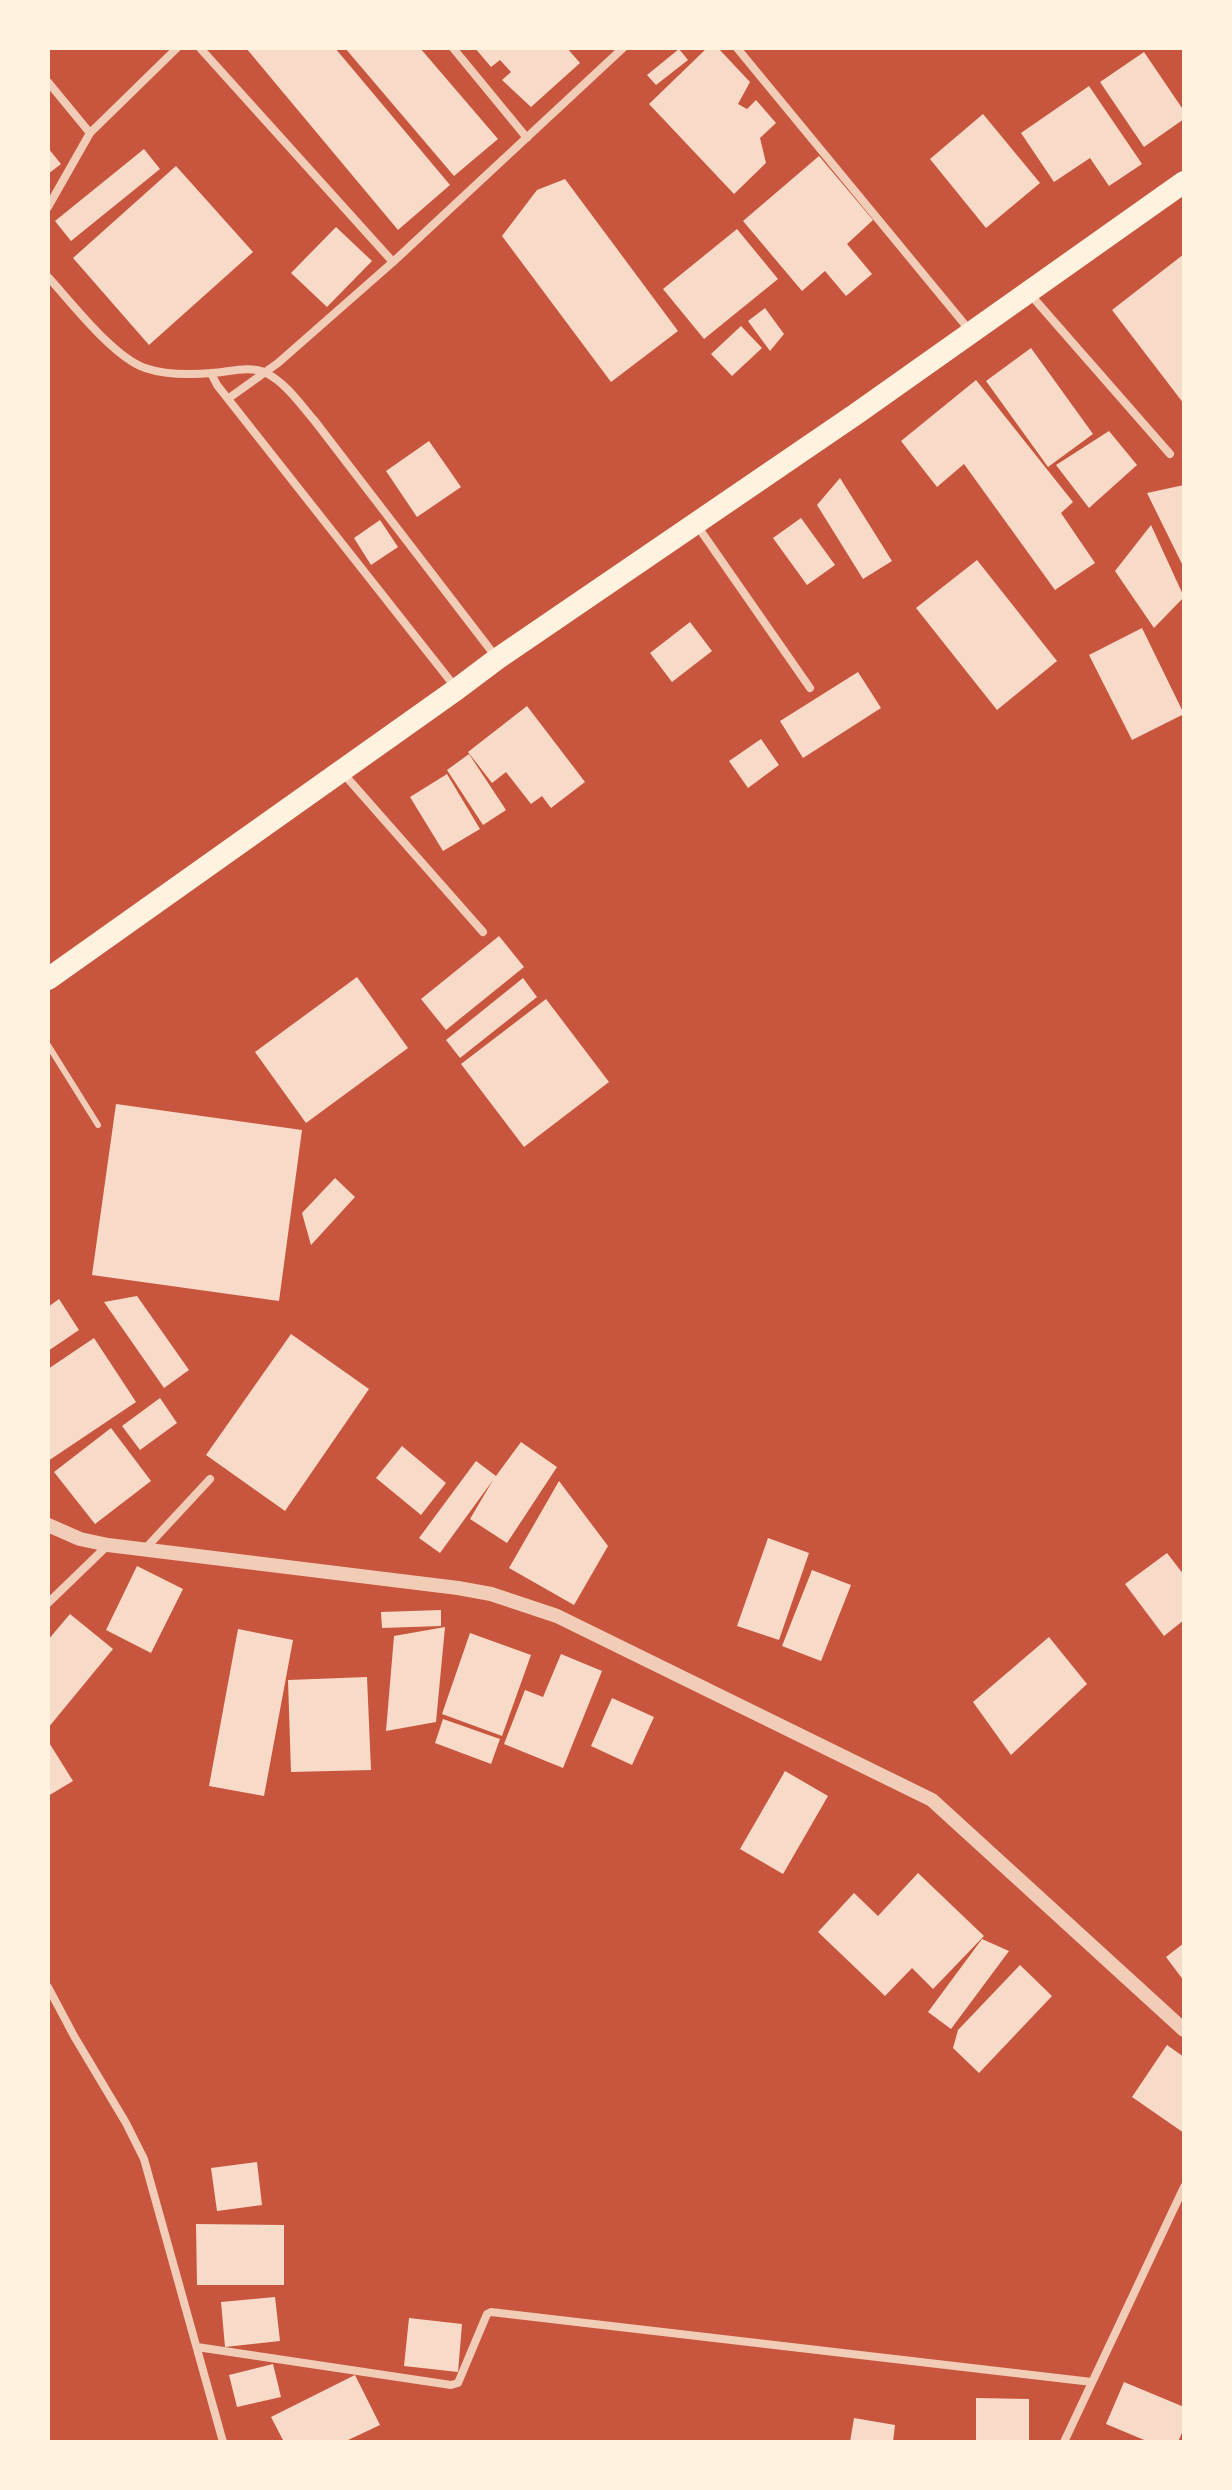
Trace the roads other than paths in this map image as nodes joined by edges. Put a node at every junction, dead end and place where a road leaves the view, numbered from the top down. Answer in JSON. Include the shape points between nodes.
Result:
{"nodes":[{"id":1,"x":177,"y":48,"type":"edge"},
{"id":2,"x":200,"y":48,"type":"edge"},
{"id":3,"x":453,"y":48,"type":"edge"},
{"id":4,"x":623,"y":48,"type":"edge"},
{"id":5,"x":737,"y":48,"type":"edge"},
{"id":6,"x":48,"y":82,"type":"edge"},
{"id":7,"x":90,"y":133,"type":"junction"},
{"id":8,"x":527,"y":138,"type":"junction"},
{"id":9,"x":1184,"y":182,"type":"edge"},
{"id":10,"x":48,"y":207,"type":"edge"},
{"id":11,"x":393,"y":262,"type":"junction"},
{"id":12,"x":48,"y":277,"type":"edge"},
{"id":13,"x":1028,"y":292,"type":"junction"},
{"id":14,"x":971,"y":332,"type":"junction"},
{"id":15,"x":265,"y":372,"type":"junction"},
{"id":16,"x":211,"y":373,"type":"junction"},
{"id":17,"x":229,"y":398,"type":"junction"},
{"id":18,"x":1170,"y":454,"type":"dead end"},
{"id":19,"x":696,"y":523,"type":"junction"},
{"id":20,"x":497,"y":659,"type":"junction"},
{"id":21,"x":810,"y":688,"type":"dead end"},
{"id":22,"x":457,"y":689,"type":"junction"},
{"id":23,"x":342,"y":771,"type":"junction"},
{"id":24,"x":483,"y":932,"type":"dead end"},
{"id":25,"x":48,"y":979,"type":"edge"},
{"id":26,"x":48,"y":1045,"type":"edge"},
{"id":27,"x":98,"y":1125,"type":"dead end"},
{"id":28,"x":210,"y":1479,"type":"dead end"},
{"id":29,"x":48,"y":1525,"type":"edge"},
{"id":30,"x":108,"y":1545,"type":"junction"},
{"id":31,"x":143,"y":1550,"type":"junction"},
{"id":32,"x":48,"y":1603,"type":"edge"},
{"id":33,"x":48,"y":1987,"type":"edge"},
{"id":34,"x":1184,"y":2030,"type":"edge"},
{"id":35,"x":1184,"y":2187,"type":"edge"},
{"id":36,"x":197,"y":2347,"type":"junction"},
{"id":37,"x":1092,"y":2382,"type":"junction"},
{"id":38,"x":223,"y":2442,"type":"edge"},
{"id":39,"x":1064,"y":2442,"type":"edge"}],
"edges":[{"from":1,"to":7,"type":"street"},
{"from":2,"to":11,"type":"street"},
{"from":3,"to":8,"type":"street"},
{"from":4,"to":8,"type":"street"},
{"from":5,"to":14,"type":"street"},
{"from":6,"to":7,"type":"street"},
{"from":7,"to":10,"type":"street"},
{"from":8,"to":11,"type":"street"},
{"from":9,"to":13,"type":"highway"},
{"from":11,"to":15,"type":"street"},
{"from":12,"to":16,"type":"street","via":[[123,357],[167,374]]},
{"from":13,"to":14,"type":"highway"},
{"from":13,"to":18,"type":"street"},
{"from":14,"to":19,"type":"highway"},
{"from":15,"to":16,"type":"street"},
{"from":15,"to":17,"type":"street"},
{"from":15,"to":20,"type":"street","via":[[314,420]]},
{"from":16,"to":17,"type":"street"},
{"from":17,"to":22,"type":"street"},
{"from":19,"to":20,"type":"highway"},
{"from":19,"to":21,"type":"street"},
{"from":20,"to":22,"type":"highway"},
{"from":22,"to":23,"type":"highway"},
{"from":23,"to":24,"type":"street"},
{"from":23,"to":25,"type":"highway"},
{"from":26,"to":27,"type":"lane"},
{"from":28,"to":31,"type":"street"},
{"from":29,"to":30,"type":"street"},
{"from":30,"to":31,"type":"street"},
{"from":30,"to":32,"type":"street"},
{"from":31,"to":34,"type":"street","via":[[458,1588],[527,1604],[588,1630],[932,1800]]},
{"from":33,"to":36,"type":"street","via":[[144,2159]]},
{"from":35,"to":37,"type":"street"},
{"from":36,"to":37,"type":"street","via":[[451,2385],[458,2383],[491,2312]]},
{"from":36,"to":38,"type":"street"},
{"from":37,"to":39,"type":"street"}]}
